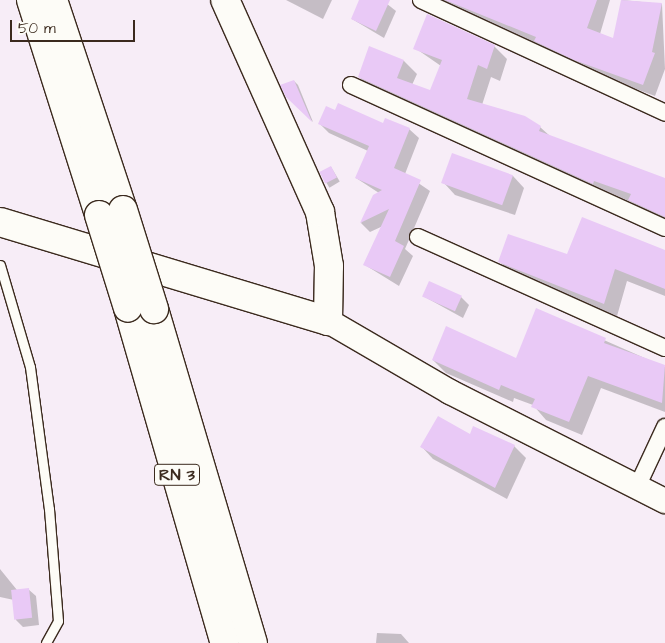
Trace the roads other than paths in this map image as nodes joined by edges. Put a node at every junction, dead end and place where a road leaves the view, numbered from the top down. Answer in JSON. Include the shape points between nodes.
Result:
{"nodes":[{"id":1,"x":225,"y":0,"type":"edge"},
{"id":2,"x":421,"y":0,"type":"edge"},
{"id":3,"x":48,"y":1,"type":"edge"},
{"id":4,"x":351,"y":85,"type":"dead end"},
{"id":5,"x":665,"y":113,"type":"edge"},
{"id":6,"x":0,"y":222,"type":"edge"},
{"id":7,"x":665,"y":228,"type":"edge"},
{"id":8,"x":418,"y":237,"type":"dead end"},
{"id":9,"x":0,"y":266,"type":"edge"},
{"id":10,"x":141,"y":308,"type":"junction"},
{"id":11,"x":328,"y":321,"type":"junction"},
{"id":12,"x":665,"y":348,"type":"edge"},
{"id":13,"x":665,"y":427,"type":"edge"},
{"id":14,"x":638,"y":485,"type":"junction"},
{"id":15,"x":665,"y":501,"type":"edge"},
{"id":16,"x":46,"y":643,"type":"edge"},
{"id":17,"x":225,"y":643,"type":"edge"},
{"id":18,"x":253,"y":643,"type":"edge"}],
"edges":[{"from":1,"to":11,"type":"highway","via":[[320,212],[330,266]]},
{"from":2,"to":5,"type":"street"},
{"from":3,"to":10,"type":"highway","number":"RN 3","bridge":true},
{"from":4,"to":7,"type":"street"},
{"from":6,"to":11,"type":"highway"},
{"from":8,"to":12,"type":"street"},
{"from":9,"to":16,"type":"lane","via":[[30,367],[49,510],[58,621]]},
{"from":10,"to":17,"type":"highway","number":"RN 3"},
{"from":10,"to":18,"type":"highway","number":"RN 3"},
{"from":11,"to":14,"type":"main road","via":[[450,392]]},
{"from":13,"to":14,"type":"street"},
{"from":14,"to":15,"type":"main road"}]}
